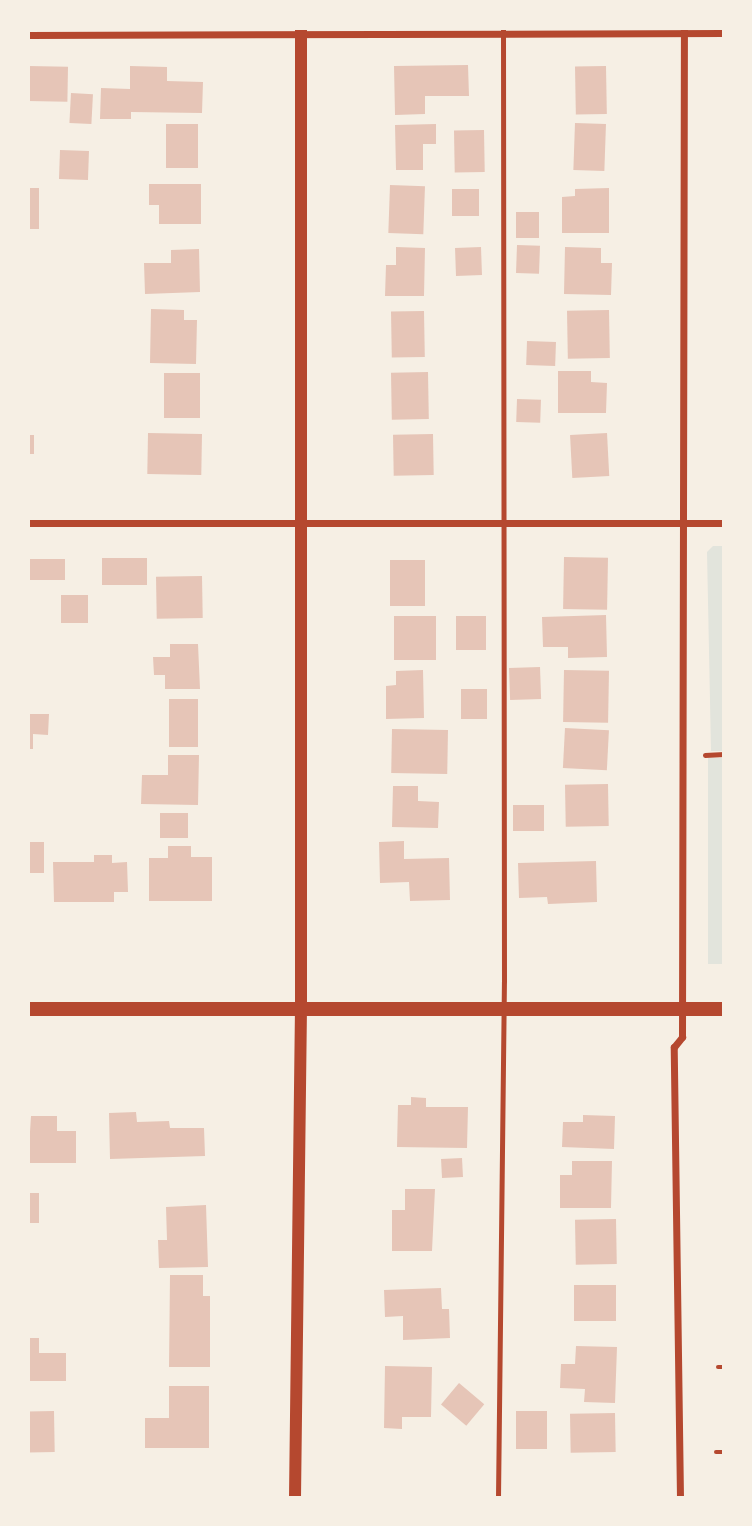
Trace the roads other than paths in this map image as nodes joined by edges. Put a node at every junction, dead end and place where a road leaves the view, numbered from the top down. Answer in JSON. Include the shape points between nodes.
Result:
{"nodes":[{"id":1,"x":94,"y":31,"type":"edge"},
{"id":2,"x":301,"y":31,"type":"edge"},
{"id":3,"x":503,"y":31,"type":"edge"},
{"id":4,"x":684,"y":31,"type":"edge"},
{"id":5,"x":724,"y":33,"type":"edge"},
{"id":6,"x":28,"y":34,"type":"edge"},
{"id":7,"x":28,"y":523,"type":"edge"},
{"id":8,"x":301,"y":523,"type":"junction"},
{"id":9,"x":503,"y":523,"type":"junction"},
{"id":10,"x":684,"y":523,"type":"junction"},
{"id":11,"x":724,"y":523,"type":"edge"},
{"id":12,"x":28,"y":1009,"type":"edge"},
{"id":13,"x":682,"y":1009,"type":"junction"},
{"id":14,"x":724,"y":1009,"type":"edge"},
{"id":15,"x":503,"y":1010,"type":"junction"},
{"id":16,"x":301,"y":1011,"type":"junction"},
{"id":17,"x":295,"y":1498,"type":"edge"},
{"id":18,"x":498,"y":1498,"type":"edge"},
{"id":19,"x":680,"y":1498,"type":"edge"}],
"edges":[{"from":1,"to":2,"type":"street"},
{"from":1,"to":6,"type":"street"},
{"from":2,"to":3,"type":"street"},
{"from":2,"to":8,"type":"street"},
{"from":3,"to":4,"type":"street"},
{"from":3,"to":9,"type":"lane"},
{"from":4,"to":5,"type":"street"},
{"from":4,"to":10,"type":"street"},
{"from":7,"to":8,"type":"street"},
{"from":8,"to":9,"type":"street"},
{"from":8,"to":16,"type":"street"},
{"from":9,"to":10,"type":"street"},
{"from":9,"to":15,"type":"lane"},
{"from":10,"to":11,"type":"street"},
{"from":10,"to":13,"type":"street"},
{"from":12,"to":16,"type":"main road"},
{"from":13,"to":14,"type":"main road"},
{"from":13,"to":15,"type":"main road"},
{"from":13,"to":19,"type":"street","via":[[682,1037],[674,1047]]},
{"from":15,"to":16,"type":"main road"},
{"from":15,"to":18,"type":"lane"},
{"from":16,"to":17,"type":"street"}]}
